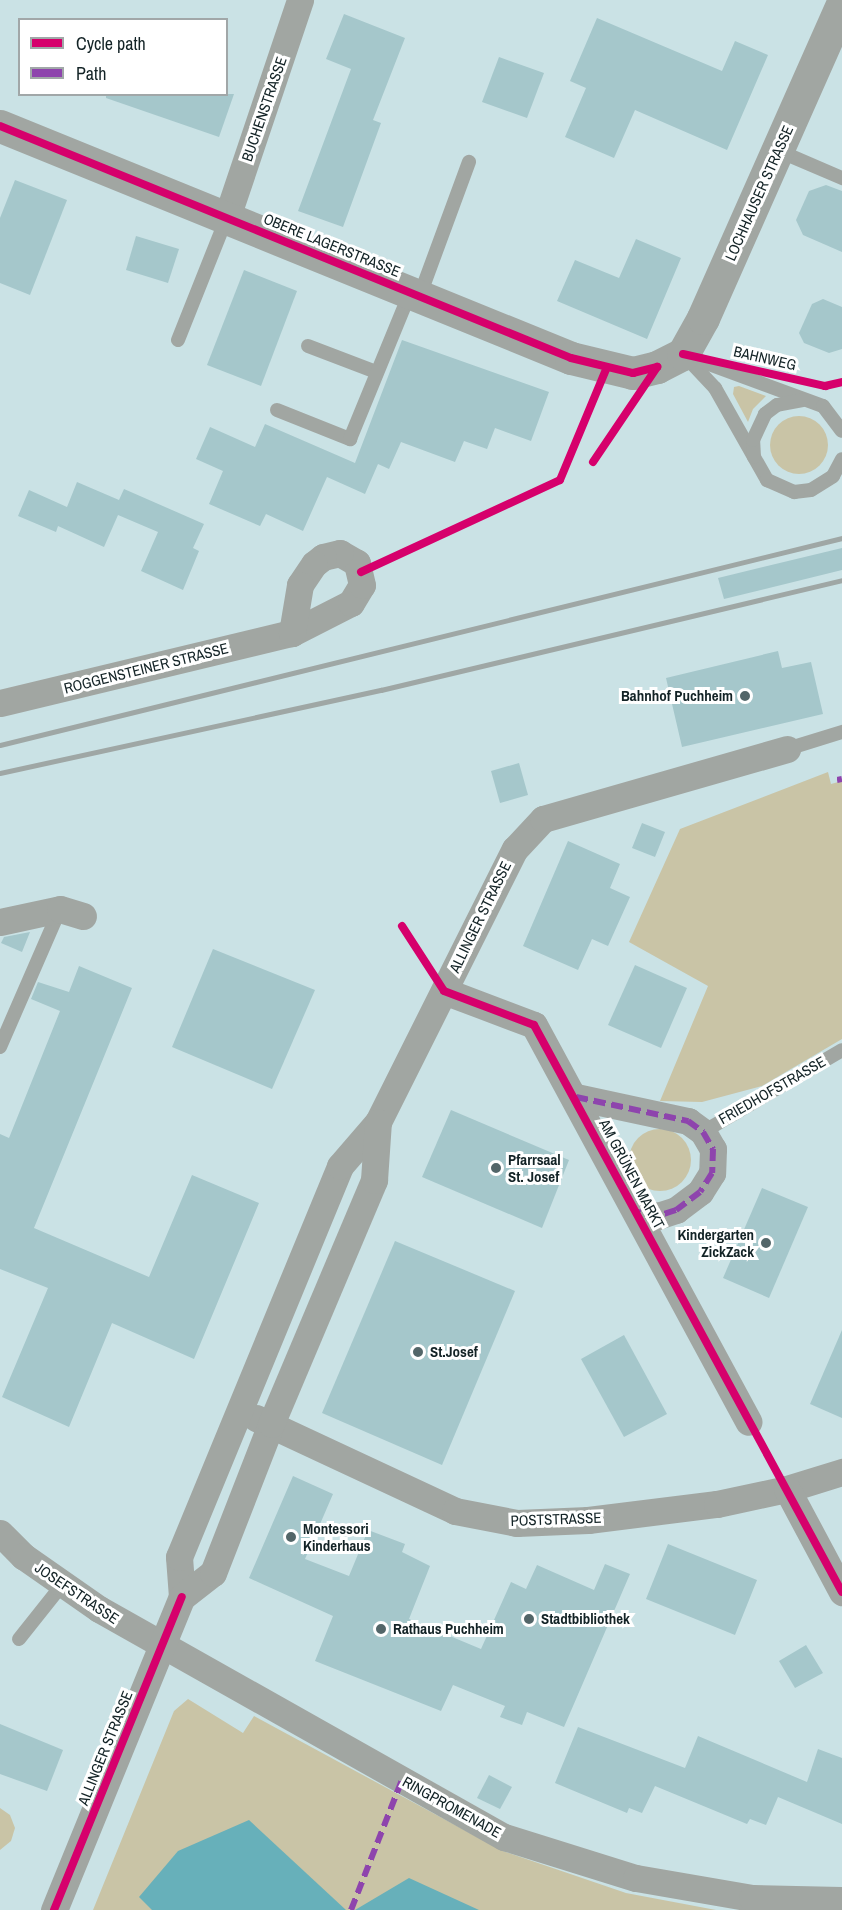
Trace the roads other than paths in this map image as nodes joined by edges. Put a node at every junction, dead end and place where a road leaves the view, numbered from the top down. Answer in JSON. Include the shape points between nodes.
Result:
{"nodes":[{"id":1,"x":300,"y":0,"type":"edge"},
{"id":2,"x":842,"y":4,"type":"edge"},
{"id":3,"x":1,"y":128,"type":"edge"},
{"id":4,"x":778,"y":151,"type":"junction"},
{"id":5,"x":469,"y":162,"type":"dead end"},
{"id":6,"x":842,"y":178,"type":"edge"},
{"id":7,"x":227,"y":217,"type":"junction"},
{"id":8,"x":416,"y":293,"type":"junction"},
{"id":9,"x":178,"y":340,"type":"dead end"},
{"id":10,"x":308,"y":345,"type":"dead end"},
{"id":11,"x":670,"y":361,"type":"junction"},
{"id":12,"x":376,"y":372,"type":"junction"},
{"id":13,"x":808,"y":400,"type":"junction"},
{"id":14,"x":277,"y":410,"type":"dead end"},
{"id":15,"x":838,"y":417,"type":"edge"},
{"id":16,"x":842,"y":431,"type":"edge"},
{"id":17,"x":842,"y":459,"type":"edge"},
{"id":18,"x":758,"y":468,"type":"junction"},
{"id":19,"x":822,"y":485,"type":"junction"},
{"id":20,"x":842,"y":485,"type":"edge"},
{"id":21,"x":292,"y":633,"type":"dead end"},
{"id":22,"x":0,"y":703,"type":"edge"},
{"id":23,"x":842,"y":732,"type":"edge"},
{"id":24,"x":787,"y":749,"type":"joint"},
{"id":25,"x":72,"y":913,"type":"joint"},
{"id":26,"x":0,"y":922,"type":"edge"},
{"id":27,"x":444,"y":991,"type":"junction"},
{"id":28,"x":0,"y":1047,"type":"edge"},
{"id":29,"x":842,"y":1050,"type":"edge"},
{"id":30,"x":576,"y":1097,"type":"junction"},
{"id":31,"x":378,"y":1122,"type":"junction"},
{"id":32,"x":703,"y":1132,"type":"junction"},
{"id":33,"x":637,"y":1212,"type":"junction"},
{"id":34,"x":239,"y":1411,"type":"junction"},
{"id":35,"x":749,"y":1422,"type":"dead end"},
{"id":36,"x":271,"y":1424,"type":"junction"},
{"id":37,"x":842,"y":1472,"type":"edge"},
{"id":38,"x":787,"y":1489,"type":"junction"},
{"id":39,"x":0,"y":1533,"type":"edge"},
{"id":40,"x":62,"y":1585,"type":"junction"},
{"id":41,"x":842,"y":1592,"type":"edge"},
{"id":42,"x":182,"y":1597,"type":"junction"},
{"id":43,"x":19,"y":1639,"type":"dead end"},
{"id":44,"x":160,"y":1645,"type":"junction"},
{"id":45,"x":842,"y":1900,"type":"edge"},
{"id":46,"x":54,"y":1910,"type":"edge"}],
"edges":[{"from":1,"to":7,"type":"street","name":"BUCHENSTRASSE"},
{"from":2,"to":4,"type":"street","name":"LOCHHAUSER STRASSE"},
{"from":3,"to":7,"type":"street","name":"OBERE LAGERSTRASSE"},
{"from":4,"to":6,"type":"lane"},
{"from":4,"to":11,"type":"street","name":"LOCHHAUSER STRASSE","via":[[703,318]]},
{"from":5,"to":8,"type":"lane"},
{"from":7,"to":8,"type":"street","name":"OBERE LAGERSTRASSE"},
{"from":7,"to":9,"type":"lane"},
{"from":8,"to":11,"type":"street","name":"OBERE LAGERSTRASSE","via":[[571,358],[633,373]]},
{"from":8,"to":12,"type":"lane"},
{"from":10,"to":12,"type":"lane"},
{"from":11,"to":13,"type":"lane"},
{"from":11,"to":18,"type":"lane","via":[[715,388]]},
{"from":12,"to":14,"type":"lane","via":[[350,439]]},
{"from":13,"to":15,"type":"lane"},
{"from":13,"to":18,"type":"lane","via":[[793,400],[765,414],[753,440]]},
{"from":15,"to":16,"type":"lane"},
{"from":17,"to":19,"type":"lane","via":[[833,476]]},
{"from":18,"to":19,"type":"lane","via":[[767,480],[794,492]]},
{"from":19,"to":20,"type":"lane"},
{"from":21,"to":22,"type":"street","name":"ROGGENSTEINER STRASSE"},
{"from":23,"to":24,"type":"lane"},
{"from":24,"to":27,"type":"street","name":"ALLINGER STRASSE","via":[[543,819],[504,866]]},
{"from":25,"to":26,"type":"street"},
{"from":25,"to":28,"type":"lane"},
{"from":27,"to":30,"type":"street","name":"AM GRÜNEN MARKT","via":[[534,1025]]},
{"from":27,"to":31,"type":"street","name":"ALLINGER STRASSE"},
{"from":29,"to":32,"type":"lane","name":"FRIEDHOFSTRASSE"},
{"from":30,"to":32,"type":"street","name":"FRIEDHOFSTRASSE","via":[[688,1121]]},
{"from":30,"to":33,"type":"street","name":"AM GRÜNEN MARKT"},
{"from":31,"to":34,"type":"street","name":"ALLINGER STRASSE","via":[[340,1166]]},
{"from":31,"to":36,"type":"street","name":"ALLINGER STRASSE","via":[[374,1180]]},
{"from":32,"to":33,"type":"street","name":"FRIEDHOFSTRASSE","via":[[713,1149],[712,1165],[700,1192],[676,1210],[658,1216]]},
{"from":33,"to":35,"type":"street","name":"AM GRÜNEN MARKT"},
{"from":34,"to":36,"type":"street","name":"POSTSTRASSE"},
{"from":34,"to":42,"type":"street","name":"ALLINGER STRASSE","via":[[179,1557]]},
{"from":36,"to":38,"type":"street","name":"POSTSTRASSE","via":[[455,1511],[517,1524],[704,1506]]},
{"from":36,"to":42,"type":"street","name":"ALLINGER STRASSE","via":[[213,1573]]},
{"from":37,"to":38,"type":"street","name":"POSTSTRASSE"},
{"from":38,"to":41,"type":"street"},
{"from":39,"to":40,"type":"street","name":"JOSEFSTRASSE"},
{"from":40,"to":43,"type":"lane"},
{"from":40,"to":44,"type":"street","name":"JOSEFSTRASSE"},
{"from":42,"to":44,"type":"street","name":"ALLINGER STRASSE"},
{"from":44,"to":45,"type":"street","name":"RINGPROMENADE","via":[[504,1836],[636,1878],[752,1898]]},
{"from":44,"to":46,"type":"street","name":"ALLINGER STRASSE"}]}
